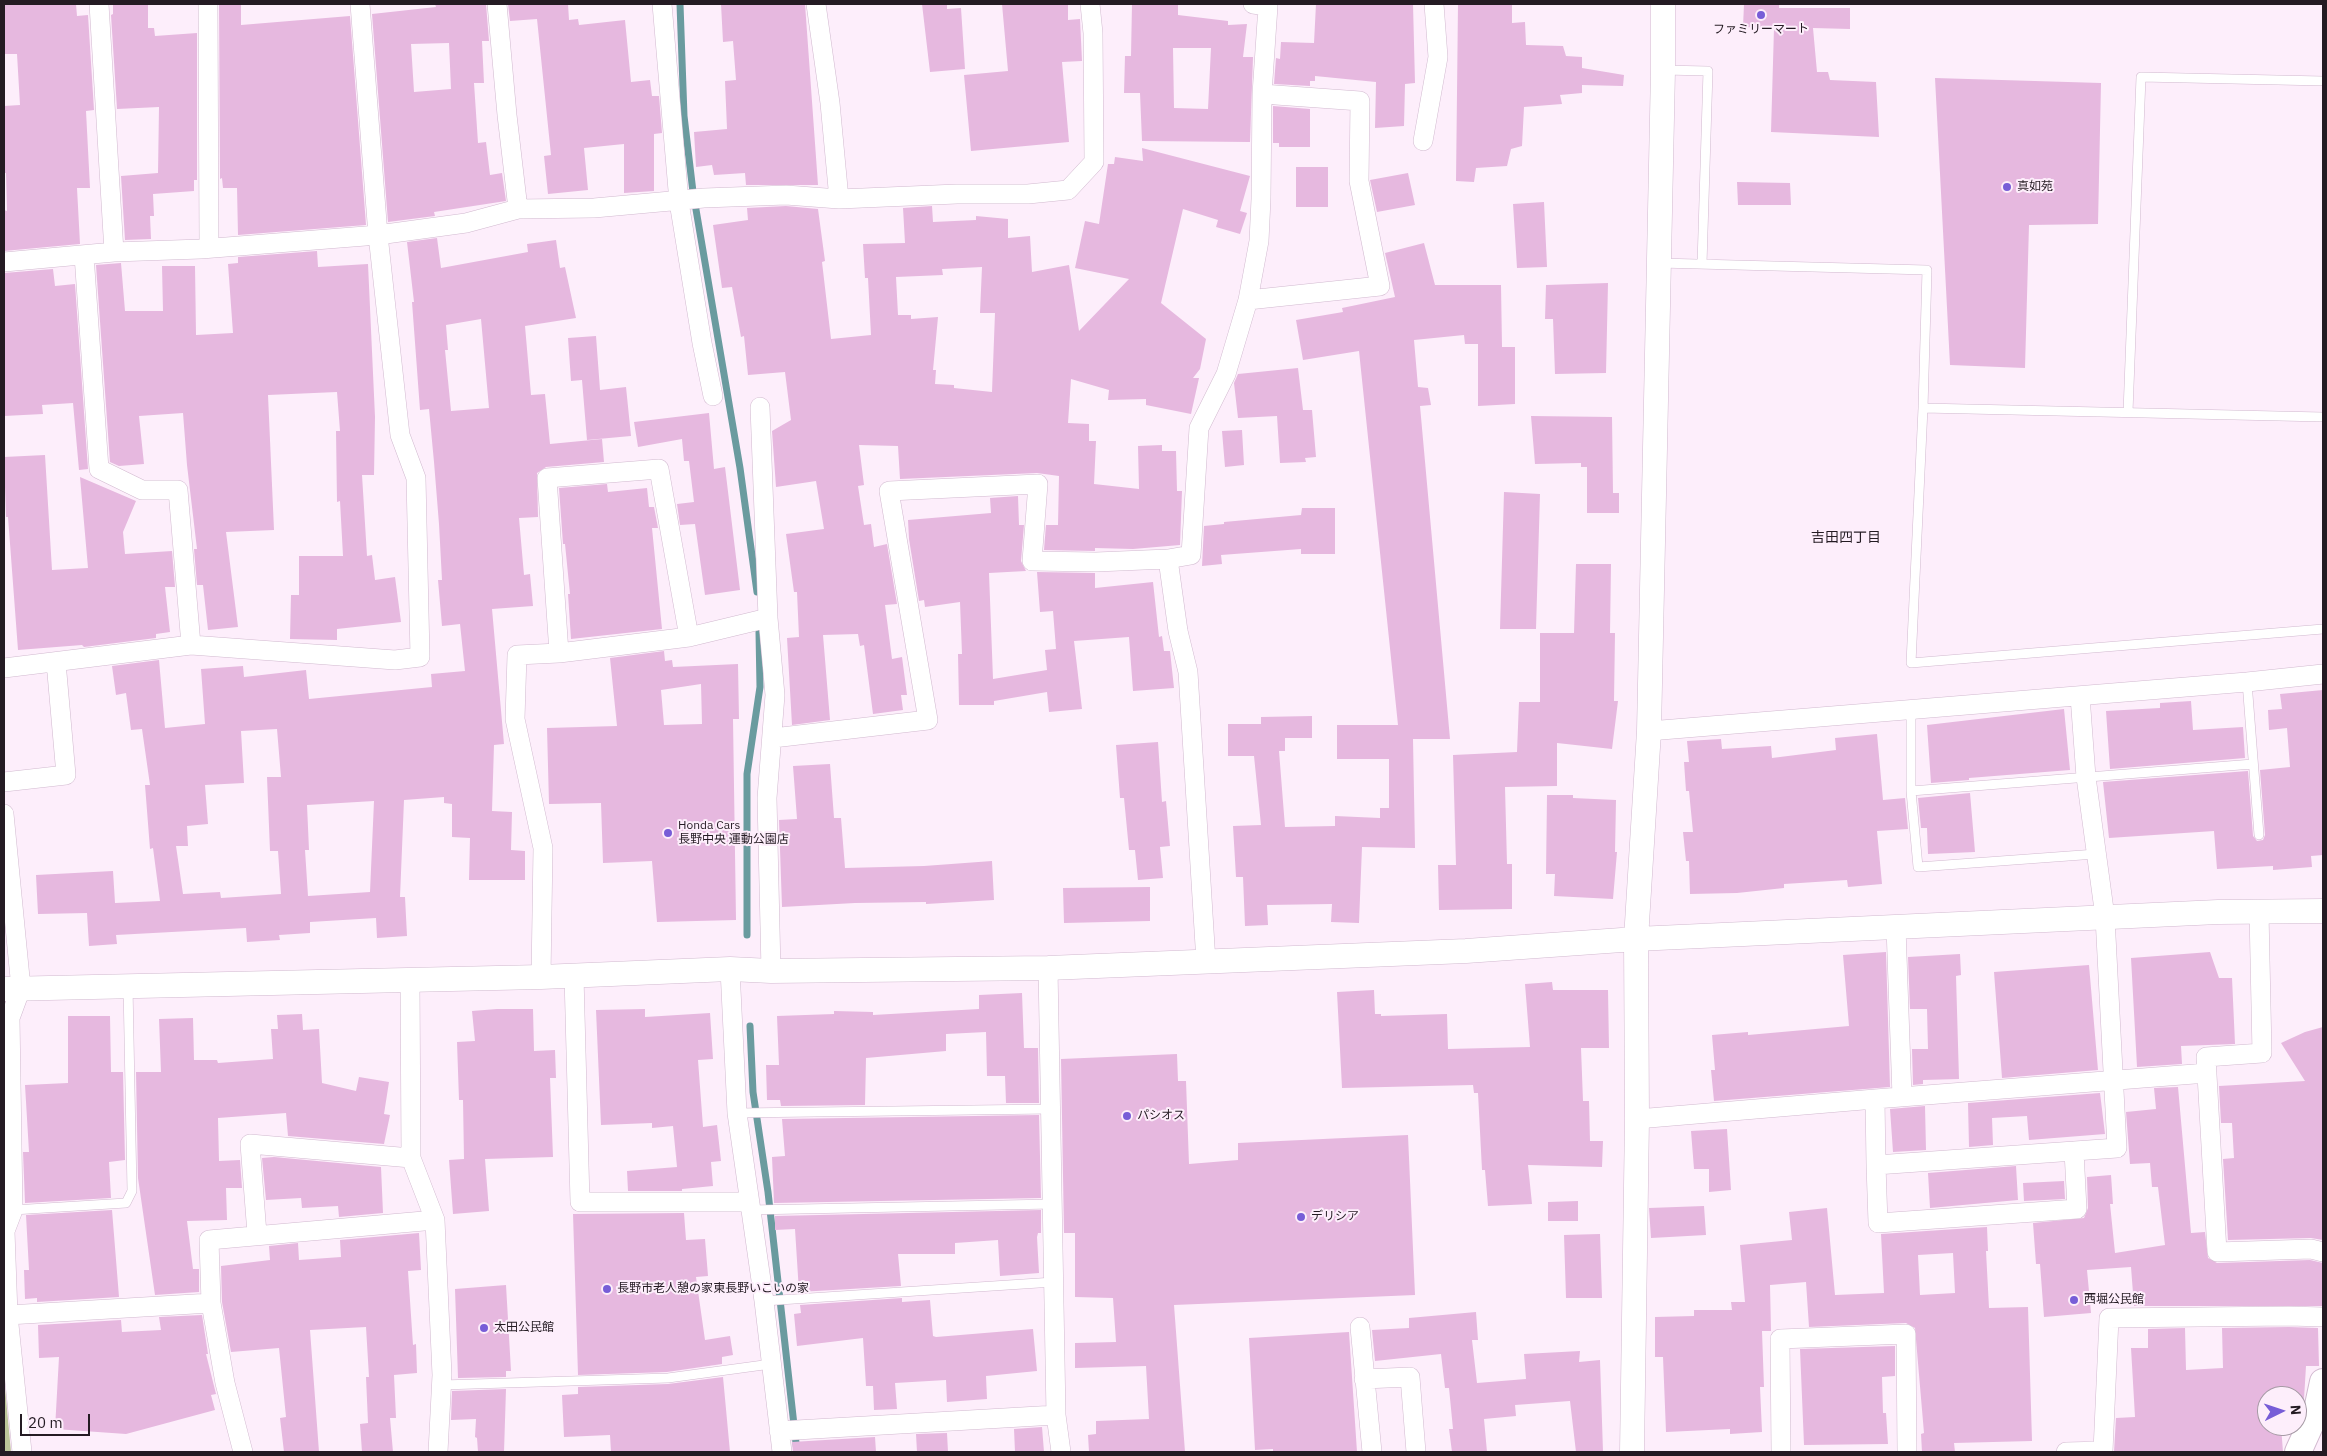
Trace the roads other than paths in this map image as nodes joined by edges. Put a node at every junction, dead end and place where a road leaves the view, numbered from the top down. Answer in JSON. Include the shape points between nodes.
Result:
{"nodes":[{"id":1,"x":100,"y":4,"type":"edge"},
{"id":2,"x":208,"y":4,"type":"edge"},
{"id":3,"x":360,"y":4,"type":"edge"},
{"id":4,"x":497,"y":4,"type":"edge"},
{"id":5,"x":662,"y":4,"type":"edge"},
{"id":6,"x":816,"y":4,"type":"edge"},
{"id":7,"x":1090,"y":4,"type":"edge"},
{"id":8,"x":1253,"y":4,"type":"edge"},
{"id":9,"x":1434,"y":4,"type":"edge"},
{"id":10,"x":1662,"y":4,"type":"edge"},
{"id":11,"x":1663,"y":70,"type":"junction"},
{"id":12,"x":2323,"y":81,"type":"edge"},
{"id":13,"x":1262,"y":94,"type":"junction"},
{"id":14,"x":1423,"y":141,"type":"dead end"},
{"id":15,"x":839,"y":199,"type":"junction"},
{"id":16,"x":691,"y":200,"type":"junction"},
{"id":17,"x":518,"y":209,"type":"junction"},
{"id":18,"x":378,"y":235,"type":"junction"},
{"id":19,"x":209,"y":248,"type":"junction"},
{"id":20,"x":114,"y":252,"type":"junction"},
{"id":21,"x":84,"y":255,"type":"junction"},
{"id":22,"x":4,"y":262,"type":"edge"},
{"id":23,"x":1658,"y":263,"type":"junction"},
{"id":24,"x":1702,"y":264,"type":"junction"},
{"id":25,"x":1248,"y":300,"type":"junction"},
{"id":26,"x":713,"y":396,"type":"dead end"},
{"id":27,"x":760,"y":407,"type":"dead end"},
{"id":28,"x":1923,"y":408,"type":"junction"},
{"id":29,"x":2128,"y":412,"type":"junction"},
{"id":30,"x":2323,"y":417,"type":"edge"},
{"id":31,"x":1168,"y":559,"type":"junction"},
{"id":32,"x":768,"y":618,"type":"junction"},
{"id":33,"x":2323,"y":629,"type":"edge"},
{"id":34,"x":689,"y":637,"type":"junction"},
{"id":35,"x":191,"y":645,"type":"junction"},
{"id":36,"x":560,"y":653,"type":"junction"},
{"id":37,"x":56,"y":662,"type":"junction"},
{"id":38,"x":4,"y":668,"type":"edge"},
{"id":39,"x":2323,"y":674,"type":"edge"},
{"id":40,"x":2247,"y":682,"type":"junction"},
{"id":41,"x":2080,"y":696,"type":"junction"},
{"id":42,"x":1911,"y":710,"type":"junction"},
{"id":43,"x":1649,"y":731,"type":"junction"},
{"id":44,"x":772,"y":738,"type":"junction"},
{"id":45,"x":2253,"y":764,"type":"junction"},
{"id":46,"x":2086,"y":777,"type":"junction"},
{"id":47,"x":4,"y":782,"type":"edge"},
{"id":48,"x":1912,"y":791,"type":"junction"},
{"id":49,"x":4,"y":814,"type":"edge"},
{"id":50,"x":2259,"y":835,"type":"dead end"},
{"id":51,"x":2096,"y":854,"type":"junction"},
{"id":52,"x":2323,"y":911,"type":"edge"},
{"id":53,"x":2259,"y":912,"type":"junction"},
{"id":54,"x":2105,"y":917,"type":"junction"},
{"id":55,"x":1896,"y":927,"type":"junction"},
{"id":56,"x":1636,"y":939,"type":"junction"},
{"id":57,"x":1206,"y":962,"type":"junction"},
{"id":58,"x":1048,"y":968,"type":"junction"},
{"id":59,"x":730,"y":969,"type":"junction"},
{"id":60,"x":771,"y":971,"type":"junction"},
{"id":61,"x":574,"y":976,"type":"junction"},
{"id":62,"x":541,"y":977,"type":"junction"},
{"id":63,"x":410,"y":980,"type":"junction"},
{"id":64,"x":128,"y":986,"type":"junction"},
{"id":65,"x":12,"y":989,"type":"edge"},
{"id":66,"x":2207,"y":1073,"type":"junction"},
{"id":67,"x":2114,"y":1079,"type":"junction"},
{"id":68,"x":1902,"y":1097,"type":"junction"},
{"id":69,"x":1875,"y":1099,"type":"junction"},
{"id":70,"x":1051,"y":1109,"type":"junction"},
{"id":71,"x":740,"y":1113,"type":"junction"},
{"id":72,"x":1637,"y":1119,"type":"junction"},
{"id":73,"x":2074,"y":1151,"type":"junction"},
{"id":74,"x":411,"y":1158,"type":"junction"},
{"id":75,"x":1876,"y":1165,"type":"junction"},
{"id":76,"x":1053,"y":1204,"type":"junction"},
{"id":77,"x":752,"y":1207,"type":"junction"},
{"id":78,"x":13,"y":1210,"type":"junction"},
{"id":79,"x":435,"y":1220,"type":"junction"},
{"id":80,"x":257,"y":1234,"type":"junction"},
{"id":81,"x":2323,"y":1252,"type":"edge"},
{"id":82,"x":1054,"y":1282,"type":"junction"},
{"id":83,"x":768,"y":1301,"type":"junction"},
{"id":84,"x":211,"y":1303,"type":"junction"},
{"id":85,"x":8,"y":1315,"type":"junction"},
{"id":86,"x":2323,"y":1318,"type":"edge"},
{"id":87,"x":1360,"y":1327,"type":"dead end"},
{"id":88,"x":771,"y":1364,"type":"junction"},
{"id":89,"x":1364,"y":1379,"type":"junction"},
{"id":90,"x":2323,"y":1382,"type":"edge"},
{"id":91,"x":442,"y":1385,"type":"junction"},
{"id":92,"x":1056,"y":1416,"type":"junction"},
{"id":93,"x":789,"y":1431,"type":"junction"},
{"id":94,"x":22,"y":1452,"type":"edge"},
{"id":95,"x":243,"y":1452,"type":"edge"},
{"id":96,"x":438,"y":1452,"type":"edge"},
{"id":97,"x":782,"y":1452,"type":"edge"},
{"id":98,"x":1061,"y":1452,"type":"edge"},
{"id":99,"x":1372,"y":1452,"type":"edge"},
{"id":100,"x":1416,"y":1452,"type":"edge"},
{"id":101,"x":1635,"y":1452,"type":"edge"},
{"id":102,"x":1781,"y":1452,"type":"edge"},
{"id":103,"x":1907,"y":1452,"type":"edge"},
{"id":104,"x":2066,"y":1452,"type":"edge"},
{"id":105,"x":2298,"y":1452,"type":"edge"}],
"edges":[{"from":1,"to":20,"type":"street"},
{"from":2,"to":19,"type":"street"},
{"from":3,"to":18,"type":"street"},
{"from":4,"to":17,"type":"street"},
{"from":5,"to":16,"type":"street"},
{"from":6,"to":15,"type":"street"},
{"from":7,"to":15,"type":"street","via":[[1094,162],[1068,190]]},
{"from":8,"to":13,"type":"street","via":[[1268,6]]},
{"from":9,"to":14,"type":"street","via":[[1438,57]]},
{"from":10,"to":11,"type":"street"},
{"from":11,"to":23,"type":"street"},
{"from":11,"to":24,"type":"lane","via":[[1708,72]]},
{"from":12,"to":29,"type":"lane","via":[[2141,77]]},
{"from":13,"to":25,"type":"street","via":[[1259,232]]},
{"from":13,"to":25,"type":"street","via":[[1360,101],[1359,181],[1380,286]]},
{"from":15,"to":16,"type":"street","via":[[786,195]]},
{"from":16,"to":17,"type":"street","via":[[594,208]]},
{"from":16,"to":26,"type":"street","via":[[702,343]]},
{"from":17,"to":18,"type":"street","via":[[466,223]]},
{"from":18,"to":19,"type":"street"},
{"from":18,"to":35,"type":"street","via":[[400,435],[416,478],[420,657],[396,660]]},
{"from":19,"to":20,"type":"street"},
{"from":20,"to":21,"type":"street"},
{"from":21,"to":22,"type":"street"},
{"from":21,"to":35,"type":"street","via":[[99,469],[142,490],[178,490]]},
{"from":23,"to":24,"type":"lane"},
{"from":23,"to":43,"type":"street"},
{"from":24,"to":28,"type":"lane","via":[[1927,270]]},
{"from":25,"to":31,"type":"street","via":[[1226,374],[1199,428],[1191,555]]},
{"from":27,"to":32,"type":"street"},
{"from":28,"to":29,"type":"lane"},
{"from":28,"to":33,"type":"lane","via":[[1912,663]]},
{"from":29,"to":30,"type":"lane"},
{"from":31,"to":44,"type":"street","via":[[1032,561],[1038,484],[889,491],[928,720]]},
{"from":31,"to":57,"type":"street","via":[[1178,631],[1188,672]]},
{"from":32,"to":34,"type":"street"},
{"from":32,"to":44,"type":"street","via":[[775,695]]},
{"from":34,"to":36,"type":"street"},
{"from":34,"to":36,"type":"street","via":[[659,469],[547,478]]},
{"from":35,"to":37,"type":"street"},
{"from":36,"to":62,"type":"street","via":[[517,655],[515,719],[542,848]]},
{"from":37,"to":38,"type":"street"},
{"from":37,"to":47,"type":"street","via":[[66,775]]},
{"from":39,"to":40,"type":"street"},
{"from":40,"to":41,"type":"street"},
{"from":40,"to":45,"type":"lane"},
{"from":41,"to":42,"type":"street"},
{"from":41,"to":46,"type":"street"},
{"from":42,"to":43,"type":"street"},
{"from":42,"to":48,"type":"lane"},
{"from":43,"to":56,"type":"street"},
{"from":44,"to":60,"type":"street","via":[[767,798]]},
{"from":45,"to":46,"type":"lane"},
{"from":45,"to":50,"type":"lane"},
{"from":46,"to":48,"type":"lane"},
{"from":46,"to":51,"type":"street"},
{"from":48,"to":51,"type":"lane","via":[[1918,867]]},
{"from":49,"to":65,"type":"street"},
{"from":51,"to":54,"type":"street"},
{"from":52,"to":53,"type":"street"},
{"from":53,"to":54,"type":"street"},
{"from":53,"to":66,"type":"street","via":[[2262,1053],[2206,1057]]},
{"from":54,"to":55,"type":"street"},
{"from":54,"to":67,"type":"street"},
{"from":55,"to":56,"type":"street"},
{"from":55,"to":68,"type":"street"},
{"from":56,"to":57,"type":"street","via":[[1466,951]]},
{"from":56,"to":72,"type":"street"},
{"from":57,"to":58,"type":"street"},
{"from":58,"to":60,"type":"street"},
{"from":58,"to":70,"type":"street"},
{"from":59,"to":60,"type":"street"},
{"from":59,"to":61,"type":"street"},
{"from":59,"to":71,"type":"street"},
{"from":61,"to":62,"type":"street"},
{"from":61,"to":77,"type":"street","via":[[580,1202]]},
{"from":62,"to":63,"type":"street"},
{"from":63,"to":64,"type":"street"},
{"from":63,"to":74,"type":"street"},
{"from":64,"to":65,"type":"street"},
{"from":64,"to":78,"type":"lane","via":[[132,1191],[126,1203]]},
{"from":65,"to":78,"type":"street"},
{"from":66,"to":67,"type":"street"},
{"from":66,"to":81,"type":"street","via":[[2217,1252],[2311,1249]]},
{"from":67,"to":68,"type":"street"},
{"from":67,"to":73,"type":"street","via":[[2117,1148]]},
{"from":68,"to":69,"type":"street"},
{"from":69,"to":72,"type":"street"},
{"from":69,"to":75,"type":"street"},
{"from":70,"to":71,"type":"lane"},
{"from":70,"to":76,"type":"street"},
{"from":71,"to":77,"type":"street"},
{"from":72,"to":101,"type":"street"},
{"from":73,"to":75,"type":"street"},
{"from":73,"to":75,"type":"street","via":[[2077,1209],[2067,1210],[1878,1223]]},
{"from":74,"to":79,"type":"street"},
{"from":74,"to":80,"type":"street","via":[[250,1144]]},
{"from":76,"to":77,"type":"lane"},
{"from":76,"to":82,"type":"street"},
{"from":77,"to":83,"type":"street"},
{"from":78,"to":85,"type":"street","via":[[5,1231]]},
{"from":79,"to":80,"type":"street"},
{"from":79,"to":91,"type":"street"},
{"from":80,"to":84,"type":"street","via":[[209,1240]]},
{"from":82,"to":83,"type":"lane"},
{"from":82,"to":92,"type":"street"},
{"from":83,"to":88,"type":"street"},
{"from":84,"to":85,"type":"street"},
{"from":84,"to":95,"type":"street","via":[[225,1383]]},
{"from":85,"to":94,"type":"street"},
{"from":86,"to":104,"type":"street","via":[[2109,1318],[2103,1451]]},
{"from":87,"to":89,"type":"street"},
{"from":88,"to":91,"type":"lane","via":[[668,1378]]},
{"from":88,"to":93,"type":"street"},
{"from":89,"to":99,"type":"street"},
{"from":89,"to":100,"type":"street","via":[[1410,1377]]},
{"from":90,"to":105,"type":"main road","via":[[2316,1410]]},
{"from":91,"to":96,"type":"street"},
{"from":92,"to":93,"type":"street"},
{"from":92,"to":98,"type":"street"},
{"from":93,"to":97,"type":"street"},
{"from":102,"to":103,"type":"street","via":[[1780,1339],[1906,1334]]}]}
